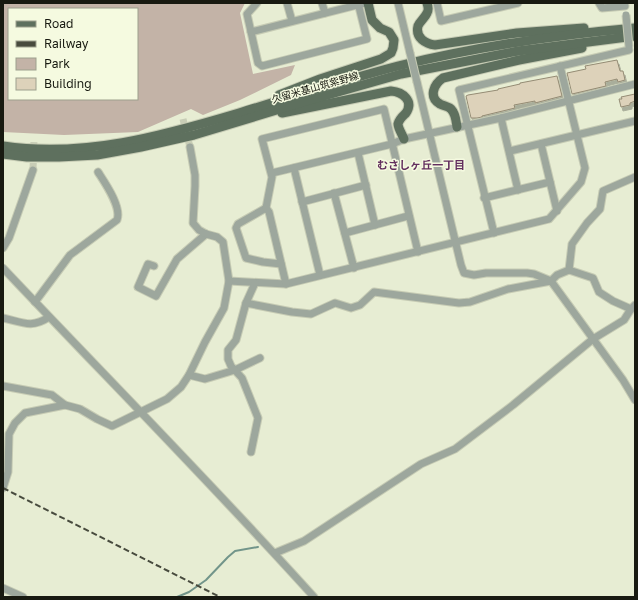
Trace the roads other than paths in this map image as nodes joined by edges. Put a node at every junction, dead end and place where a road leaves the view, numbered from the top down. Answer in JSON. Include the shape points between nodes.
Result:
{"nodes":[{"id":1,"x":257,"y":3,"type":"edge"},
{"id":2,"x":287,"y":3,"type":"edge"},
{"id":3,"x":322,"y":3,"type":"edge"},
{"id":4,"x":362,"y":3,"type":"edge"},
{"id":5,"x":398,"y":3,"type":"edge"},
{"id":6,"x":427,"y":3,"type":"edge"},
{"id":7,"x":437,"y":3,"type":"edge"},
{"id":8,"x":518,"y":3,"type":"edge"},
{"id":9,"x":599,"y":3,"type":"edge"},
{"id":10,"x":508,"y":4,"type":"edge"},
{"id":11,"x":624,"y":4,"type":"edge"},
{"id":12,"x":325,"y":13,"type":"junction"},
{"id":13,"x":292,"y":21,"type":"junction"},
{"id":14,"x":635,"y":28,"type":"edge"},
{"id":15,"x":617,"y":30,"type":"junction"},
{"id":16,"x":251,"y":32,"type":"junction"},
{"id":17,"x":635,"y":36,"type":"edge"},
{"id":18,"x":610,"y":38,"type":"junction"},
{"id":19,"x":631,"y":50,"type":"edge"},
{"id":20,"x":560,"y":66,"type":"junction"},
{"id":21,"x":635,"y":84,"type":"edge"},
{"id":22,"x":568,"y":101,"type":"junction"},
{"id":23,"x":253,"y":113,"type":"junction"},
{"id":24,"x":501,"y":118,"type":"junction"},
{"id":25,"x":635,"y":121,"type":"edge"},
{"id":26,"x":468,"y":125,"type":"junction"},
{"id":27,"x":457,"y":127,"type":"junction"},
{"id":28,"x":429,"y":133,"type":"junction"},
{"id":29,"x":577,"y":136,"type":"junction"},
{"id":30,"x":404,"y":139,"type":"junction"},
{"id":31,"x":392,"y":144,"type":"junction"},
{"id":32,"x":541,"y":144,"type":"junction"},
{"id":33,"x":3,"y":146,"type":"edge"},
{"id":34,"x":190,"y":147,"type":"tunnel mouth"},
{"id":35,"x":358,"y":152,"type":"junction"},
{"id":36,"x":510,"y":152,"type":"junction"},
{"id":37,"x":3,"y":154,"type":"edge"},
{"id":38,"x":294,"y":168,"type":"junction"},
{"id":39,"x":33,"y":170,"type":"tunnel mouth"},
{"id":40,"x":98,"y":172,"type":"dead end"},
{"id":41,"x":272,"y":173,"type":"junction"},
{"id":42,"x":635,"y":176,"type":"edge"},
{"id":43,"x":550,"y":182,"type":"junction"},
{"id":44,"x":366,"y":185,"type":"junction"},
{"id":45,"x":518,"y":190,"type":"junction"},
{"id":46,"x":334,"y":193,"type":"junction"},
{"id":47,"x":484,"y":198,"type":"junction"},
{"id":48,"x":302,"y":202,"type":"junction"},
{"id":49,"x":266,"y":208,"type":"junction"},
{"id":50,"x":557,"y":211,"type":"junction"},
{"id":51,"x":408,"y":216,"type":"junction"},
{"id":52,"x":375,"y":225,"type":"junction"},
{"id":53,"x":345,"y":233,"type":"junction"},
{"id":54,"x":494,"y":233,"type":"junction"},
{"id":55,"x":206,"y":234,"type":"junction"},
{"id":56,"x":455,"y":242,"type":"junction"},
{"id":57,"x":3,"y":248,"type":"edge"},
{"id":58,"x":418,"y":252,"type":"junction"},
{"id":59,"x":281,"y":264,"type":"junction"},
{"id":60,"x":154,"y":266,"type":"dead end"},
{"id":61,"x":3,"y":268,"type":"edge"},
{"id":62,"x":354,"y":268,"type":"junction"},
{"id":63,"x":569,"y":270,"type":"junction"},
{"id":64,"x":320,"y":275,"type":"junction"},
{"id":65,"x":551,"y":281,"type":"junction"},
{"id":66,"x":229,"y":282,"type":"junction"},
{"id":67,"x":255,"y":283,"type":"junction"},
{"id":68,"x":286,"y":284,"type":"junction"},
{"id":69,"x":35,"y":302,"type":"junction"},
{"id":70,"x":246,"y":303,"type":"junction"},
{"id":71,"x":633,"y":307,"type":"edge"},
{"id":72,"x":49,"y":317,"type":"junction"},
{"id":73,"x":3,"y":318,"type":"edge"},
{"id":74,"x":593,"y":339,"type":"junction"},
{"id":75,"x":260,"y":358,"type":"dead end"},
{"id":76,"x":235,"y":370,"type":"junction"},
{"id":77,"x":189,"y":375,"type":"junction"},
{"id":78,"x":3,"y":386,"type":"edge"},
{"id":79,"x":635,"y":400,"type":"edge"},
{"id":80,"x":65,"y":405,"type":"junction"},
{"id":81,"x":142,"y":412,"type":"junction"},
{"id":82,"x":251,"y":452,"type":"dead end"},
{"id":83,"x":3,"y":488,"type":"edge"},
{"id":84,"x":275,"y":553,"type":"junction"},
{"id":85,"x":3,"y":588,"type":"edge"},
{"id":86,"x":23,"y":597,"type":"edge"},
{"id":87,"x":314,"y":597,"type":"edge"}],
"edges":[{"from":1,"to":16,"type":"street","via":[[247,14]]},
{"from":2,"to":13,"type":"street"},
{"from":3,"to":12,"type":"street"},
{"from":4,"to":12,"type":"street"},
{"from":4,"to":16,"type":"street","via":[[367,39],[262,66],[258,63]]},
{"from":4,"to":23,"type":"main road","via":[[372,20],[389,32],[394,40],[391,53],[381,59],[272,98]]},
{"from":5,"to":28,"type":"street","bridge":true},
{"from":6,"to":15,"type":"main road","via":[[427,14],[417,31],[428,45],[550,30],[598,27]]},
{"from":7,"to":10,"type":"street","via":[[441,21]]},
{"from":8,"to":10,"type":"street"},
{"from":9,"to":11,"type":"street","via":[[602,8]]},
{"from":11,"to":19,"type":"street","bridge":true},
{"from":12,"to":13,"type":"street"},
{"from":13,"to":16,"type":"street"},
{"from":14,"to":15,"type":"main road","name":"久留米基山筑紫野線"},
{"from":15,"to":23,"type":"main road","name":"久留米基山筑紫野線","via":[[510,44],[412,63],[326,86]]},
{"from":17,"to":18,"type":"main road","name":"久留米基山筑紫野線"},
{"from":18,"to":23,"type":"main road","name":"久留米基山筑紫野線","via":[[518,51],[414,71]]},
{"from":18,"to":27,"type":"main road","via":[[586,47],[442,78],[434,86],[435,99],[452,109]]},
{"from":19,"to":20,"type":"street"},
{"from":20,"to":22,"type":"street"},
{"from":20,"to":26,"type":"street","via":[[459,90]]},
{"from":21,"to":22,"type":"street"},
{"from":22,"to":24,"type":"street"},
{"from":22,"to":29,"type":"street"},
{"from":23,"to":30,"type":"main road","via":[[282,113],[392,91],[398,92],[408,101],[408,109],[398,125]]},
{"from":23,"to":33,"type":"main road","name":"久留米基山筑紫野線","via":[[117,144],[56,149]]},
{"from":23,"to":37,"type":"main road","name":"久留米基山筑紫野線","via":[[186,137],[141,148],[97,155],[59,157]]},
{"from":24,"to":26,"type":"street"},
{"from":24,"to":36,"type":"street"},
{"from":25,"to":29,"type":"street"},
{"from":26,"to":27,"type":"street"},
{"from":26,"to":47,"type":"street"},
{"from":27,"to":28,"type":"street"},
{"from":28,"to":30,"type":"street"},
{"from":28,"to":56,"type":"street"},
{"from":29,"to":32,"type":"street"},
{"from":29,"to":50,"type":"street","via":[[585,168],[581,182]]},
{"from":30,"to":31,"type":"street"},
{"from":31,"to":35,"type":"street"},
{"from":31,"to":41,"type":"street","via":[[384,109],[262,139]]},
{"from":31,"to":51,"type":"street"},
{"from":32,"to":36,"type":"street"},
{"from":32,"to":43,"type":"street"},
{"from":34,"to":55,"type":"street","via":[[195,175],[193,223],[198,230]]},
{"from":35,"to":38,"type":"street"},
{"from":35,"to":44,"type":"street"},
{"from":36,"to":45,"type":"street"},
{"from":38,"to":41,"type":"street"},
{"from":38,"to":48,"type":"street"},
{"from":39,"to":57,"type":"street"},
{"from":40,"to":69,"type":"street","via":[[112,195],[119,215],[117,220],[70,255]]},
{"from":41,"to":49,"type":"street"},
{"from":42,"to":63,"type":"street","via":[[603,191],[600,209],[572,244]]},
{"from":43,"to":45,"type":"street"},
{"from":43,"to":50,"type":"street"},
{"from":44,"to":46,"type":"street"},
{"from":44,"to":52,"type":"street"},
{"from":45,"to":47,"type":"street"},
{"from":46,"to":48,"type":"street"},
{"from":46,"to":53,"type":"street"},
{"from":47,"to":54,"type":"street"},
{"from":48,"to":64,"type":"street"},
{"from":49,"to":59,"type":"street"},
{"from":49,"to":59,"type":"street","via":[[238,224],[236,228],[246,258]]},
{"from":50,"to":54,"type":"street","via":[[549,219]]},
{"from":51,"to":52,"type":"street"},
{"from":51,"to":58,"type":"street"},
{"from":52,"to":53,"type":"street"},
{"from":53,"to":62,"type":"street"},
{"from":54,"to":56,"type":"street"},
{"from":55,"to":60,"type":"street","via":[[177,259],[156,296],[138,286],[148,264]]},
{"from":55,"to":66,"type":"street","via":[[223,242]]},
{"from":56,"to":58,"type":"street"},
{"from":56,"to":65,"type":"street","via":[[462,270],[468,275],[527,273]]},
{"from":58,"to":62,"type":"street"},
{"from":59,"to":68,"type":"street"},
{"from":61,"to":69,"type":"street"},
{"from":62,"to":64,"type":"street"},
{"from":63,"to":65,"type":"street"},
{"from":63,"to":71,"type":"street","via":[[593,278],[599,292],[613,301]]},
{"from":64,"to":68,"type":"street"},
{"from":65,"to":70,"type":"street","via":[[508,289],[470,302],[459,303],[374,292],[360,305],[351,308],[335,303],[312,314]]},
{"from":65,"to":74,"type":"street"},
{"from":66,"to":67,"type":"street"},
{"from":66,"to":77,"type":"street","via":[[224,308]]},
{"from":67,"to":68,"type":"street"},
{"from":67,"to":70,"type":"street"},
{"from":69,"to":72,"type":"street"},
{"from":70,"to":76,"type":"street","via":[[236,340],[228,350],[228,359]]},
{"from":71,"to":74,"type":"street","via":[[624,320]]},
{"from":72,"to":73,"type":"street","via":[[32,325]]},
{"from":72,"to":81,"type":"street"},
{"from":74,"to":79,"type":"street"},
{"from":74,"to":84,"type":"street","via":[[455,449],[421,464],[304,541]]},
{"from":75,"to":76,"type":"street"},
{"from":76,"to":77,"type":"street","via":[[205,379]]},
{"from":76,"to":82,"type":"street","via":[[242,378],[258,418]]},
{"from":77,"to":81,"type":"street","via":[[181,387],[166,399]]},
{"from":78,"to":80,"type":"street","via":[[52,396]]},
{"from":80,"to":81,"type":"street","via":[[80,409],[112,426]]},
{"from":80,"to":83,"type":"street","via":[[25,414],[15,423],[9,434],[8,472]]},
{"from":81,"to":84,"type":"street"},
{"from":84,"to":87,"type":"street"},
{"from":85,"to":86,"type":"street"}]}
